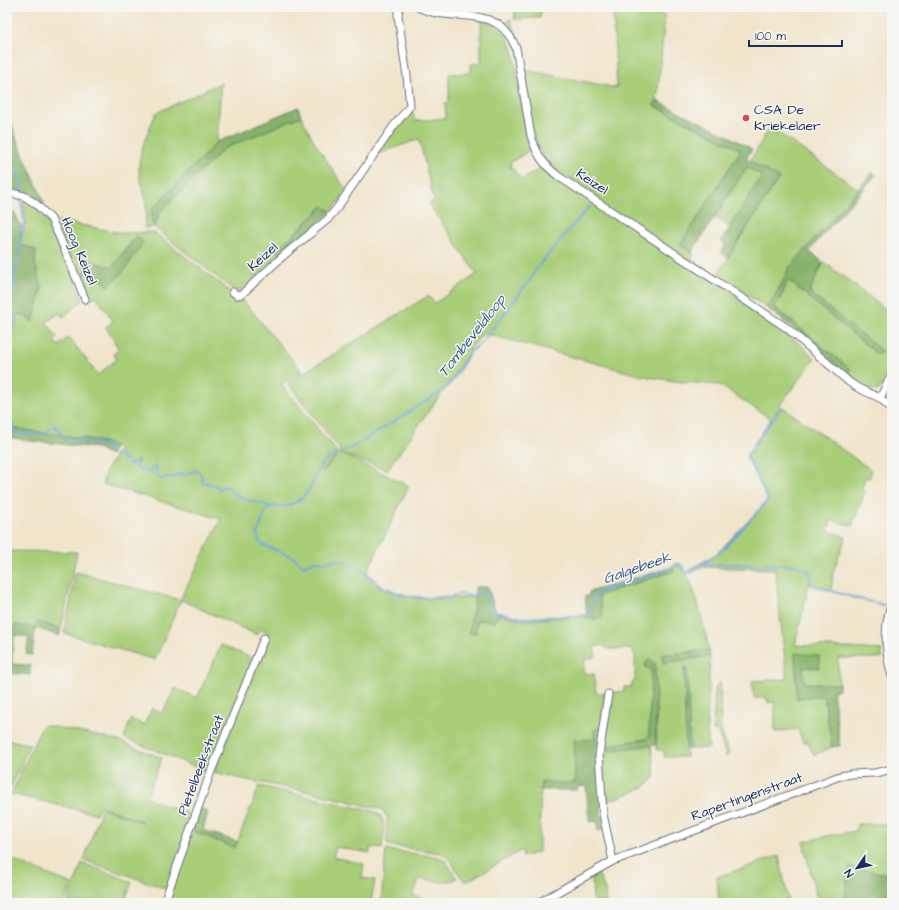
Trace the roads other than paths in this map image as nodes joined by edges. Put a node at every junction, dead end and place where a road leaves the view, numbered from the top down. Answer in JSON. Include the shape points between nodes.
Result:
{"nodes":[{"id":1,"x":399,"y":7,"type":"edge"},
{"id":2,"x":418,"y":7,"type":"edge"},
{"id":3,"x":7,"y":192,"type":"edge"},
{"id":4,"x":232,"y":292,"type":"dead end"},
{"id":5,"x":85,"y":299,"type":"dead end"},
{"id":6,"x":892,"y":374,"type":"edge"},
{"id":7,"x":880,"y":398,"type":"junction"},
{"id":8,"x":892,"y":409,"type":"edge"},
{"id":9,"x":892,"y":603,"type":"edge"},
{"id":10,"x":264,"y":638,"type":"dead end"},
{"id":11,"x":892,"y":676,"type":"edge"},
{"id":12,"x":608,"y":694,"type":"dead end"},
{"id":13,"x":892,"y":770,"type":"edge"},
{"id":14,"x":613,"y":861,"type":"junction"},
{"id":15,"x":164,"y":903,"type":"edge"},
{"id":16,"x":538,"y":903,"type":"edge"}],
"edges":[{"from":1,"to":4,"type":"street","name":"Keizel","via":[[410,106],[393,126],[328,219],[242,294]]},
{"from":2,"to":7,"type":"street","name":"Keizel","via":[[432,12],[487,17],[504,29],[513,39],[516,48],[531,136],[542,162],[558,176],[787,328],[858,388]]},
{"from":3,"to":5,"type":"street","name":"Hoog Keizel","via":[[24,196],[51,219]]},
{"from":6,"to":7,"type":"street"},
{"from":7,"to":8,"type":"street","name":"Keizel"},
{"from":9,"to":11,"type":"street","via":[[888,614],[886,640]]},
{"from":10,"to":15,"type":"street","name":"Pietelbeekstraat","via":[[210,774]]},
{"from":12,"to":14,"type":"street","via":[[599,756],[603,814]]},
{"from":13,"to":14,"type":"street","name":"Rapertingenstraat","via":[[840,776]]},
{"from":14,"to":16,"type":"street","name":"Rapertingenstraat"}]}
